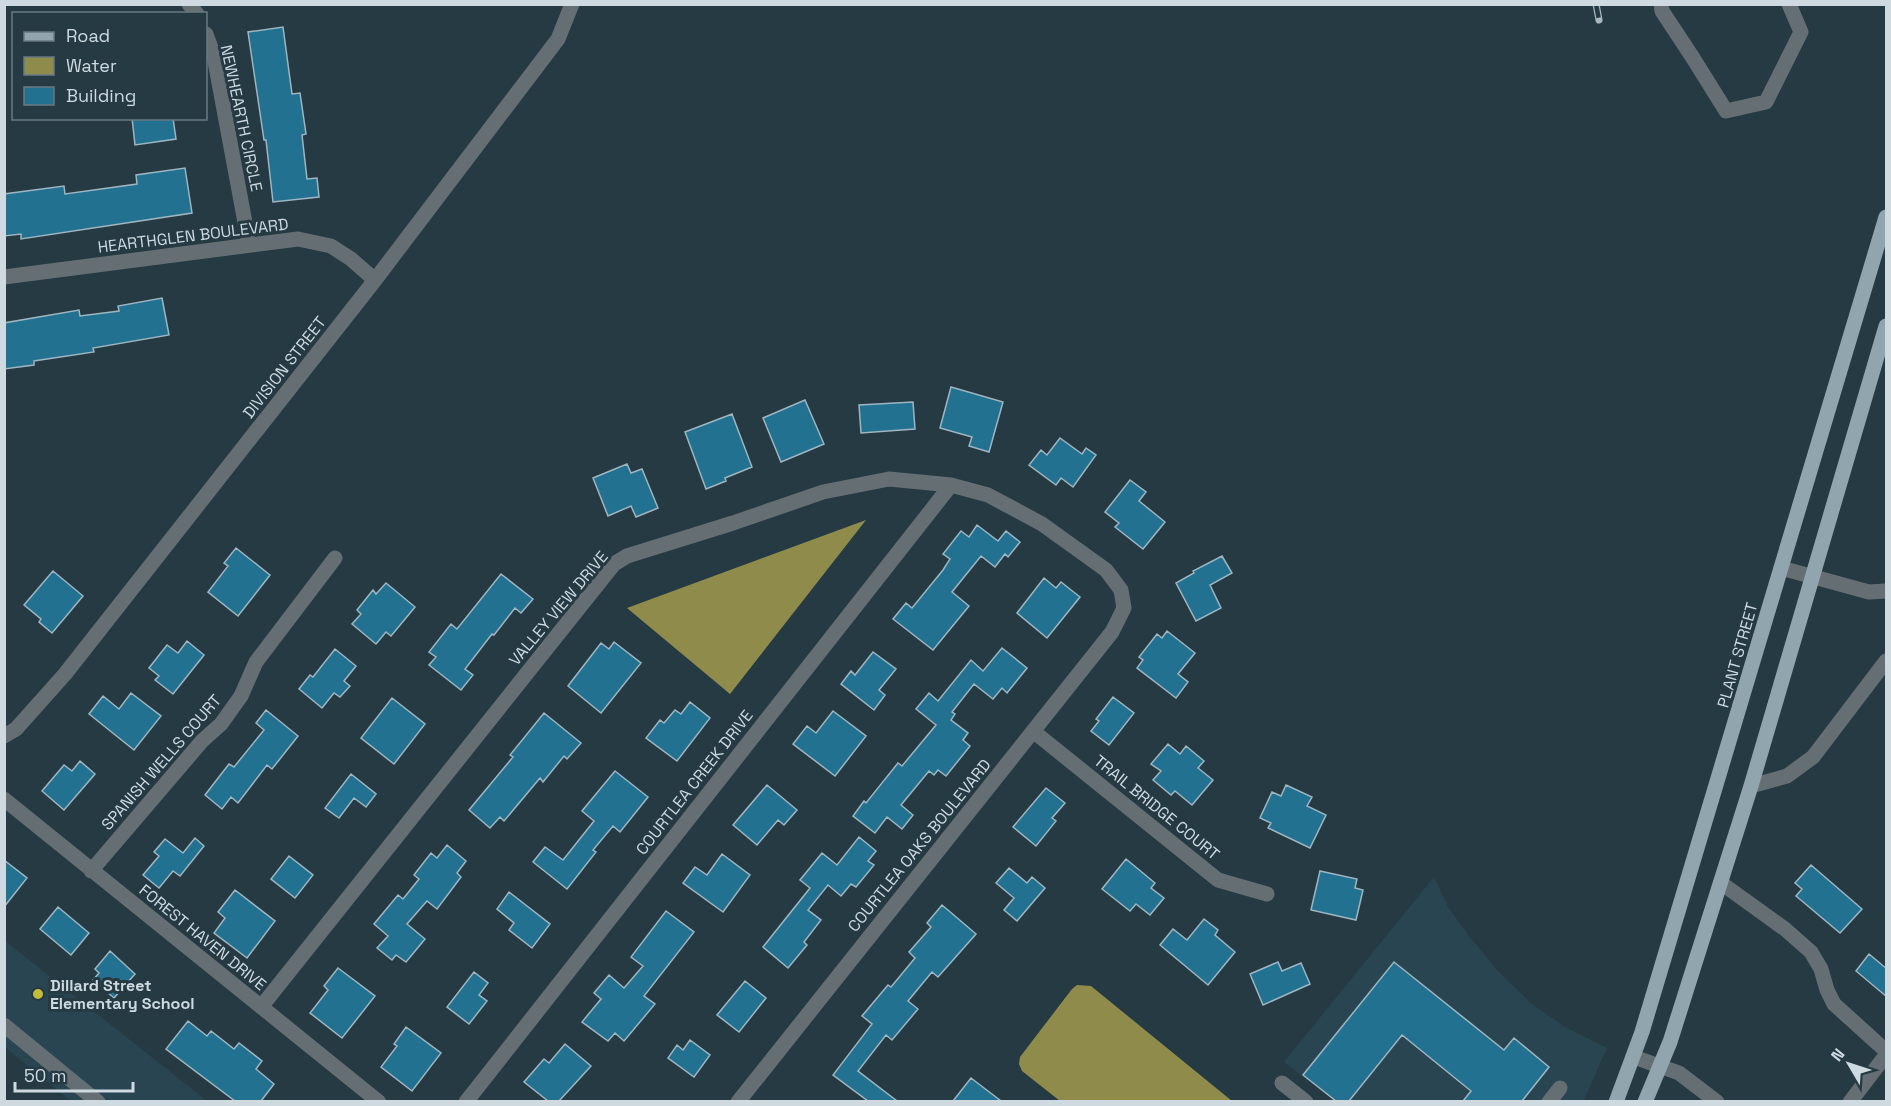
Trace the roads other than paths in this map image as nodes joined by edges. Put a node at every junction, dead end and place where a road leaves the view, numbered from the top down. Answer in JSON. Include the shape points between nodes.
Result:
{"nodes":[{"id":1,"x":572,"y":4,"type":"edge"},
{"id":2,"x":1661,"y":4,"type":"edge"},
{"id":3,"x":1789,"y":4,"type":"edge"},
{"id":4,"x":207,"y":37,"type":"edge"},
{"id":5,"x":1887,"y":217,"type":"edge"},
{"id":6,"x":249,"y":244,"type":"junction"},
{"id":7,"x":4,"y":277,"type":"edge"},
{"id":8,"x":375,"y":280,"type":"junction"},
{"id":9,"x":1885,"y":337,"type":"edge"},
{"id":10,"x":951,"y":485,"type":"junction"},
{"id":11,"x":335,"y":558,"type":"dead end"},
{"id":12,"x":1781,"y":568,"type":"junction"},
{"id":13,"x":1812,"y":576,"type":"junction"},
{"id":14,"x":1887,"y":591,"type":"edge"},
{"id":15,"x":1124,"y":608,"type":"joint"},
{"id":16,"x":1887,"y":661,"type":"edge"},
{"id":17,"x":1033,"y":731,"type":"junction"},
{"id":18,"x":4,"y":736,"type":"edge"},
{"id":19,"x":1751,"y":786,"type":"junction"},
{"id":20,"x":4,"y":799,"type":"edge"},
{"id":21,"x":92,"y":871,"type":"junction"},
{"id":22,"x":1721,"y":883,"type":"junction"},
{"id":23,"x":1267,"y":894,"type":"dead end"},
{"id":24,"x":261,"y":1007,"type":"junction"},
{"id":25,"x":4,"y":1025,"type":"edge"},
{"id":26,"x":1887,"y":1053,"type":"edge"},
{"id":27,"x":1634,"y":1056,"type":"junction"},
{"id":28,"x":1660,"y":1066,"type":"junction"},
{"id":29,"x":1282,"y":1083,"type":"dead end"},
{"id":30,"x":1560,"y":1088,"type":"dead end"},
{"id":31,"x":98,"y":1101,"type":"edge"},
{"id":32,"x":379,"y":1101,"type":"edge"},
{"id":33,"x":466,"y":1101,"type":"edge"},
{"id":34,"x":738,"y":1101,"type":"edge"},
{"id":35,"x":1306,"y":1101,"type":"edge"},
{"id":36,"x":1549,"y":1101,"type":"edge"},
{"id":37,"x":1616,"y":1101,"type":"edge"},
{"id":38,"x":1645,"y":1101,"type":"edge"},
{"id":39,"x":1717,"y":1101,"type":"edge"},
{"id":40,"x":1850,"y":1101,"type":"edge"}],
"edges":[{"from":1,"to":8,"type":"street","name":"DIVISION STREET","via":[[558,39]]},
{"from":2,"to":3,"type":"street","via":[[1726,111],[1766,102],[1801,32]]},
{"from":4,"to":6,"type":"street","name":"NEWHEARTH CIRCLE","via":[[214,56]]},
{"from":5,"to":12,"type":"main road","name":"PLANT STREET"},
{"from":6,"to":7,"type":"street","name":"HEARTHGLEN BOULEVARD"},
{"from":6,"to":8,"type":"street","name":"HEARTHGLEN BOULEVARD","via":[[298,239],[331,246]]},
{"from":8,"to":18,"type":"street","name":"DIVISION STREET","via":[[65,674],[16,729]]},
{"from":9,"to":13,"type":"main road"},
{"from":10,"to":15,"type":"street","name":"VALLEY VIEW DRIVE","via":[[988,495],[1042,524],[1106,570],[1121,590]]},
{"from":10,"to":24,"type":"street","name":"VALLEY VIEW DRIVE","via":[[890,479],[823,492],[627,556],[614,564]]},
{"from":10,"to":33,"type":"street","name":"COURTLEA CREEK DRIVE"},
{"from":11,"to":21,"type":"street","name":"SPANISH WELLS COURT","via":[[256,662],[241,696],[221,723],[181,764]]},
{"from":12,"to":13,"type":"street"},
{"from":12,"to":27,"type":"main road","name":"PLANT STREET"},
{"from":13,"to":14,"type":"street","via":[[1869,592]]},
{"from":13,"to":19,"type":"main road"},
{"from":15,"to":17,"type":"street","name":"COURTLEA OAKS BOULEVARD","via":[[1112,632]]},
{"from":16,"to":19,"type":"street","via":[[1813,757],[1787,776]]},
{"from":17,"to":23,"type":"street","name":"TRAIL BRIDGE COURT","via":[[1218,880]]},
{"from":17,"to":34,"type":"street","name":"COURTLEA OAKS BOULEVARD"},
{"from":19,"to":22,"type":"main road"},
{"from":20,"to":21,"type":"street","name":"FOREST HAVEN DRIVE"},
{"from":21,"to":24,"type":"street","name":"FOREST HAVEN DRIVE"},
{"from":22,"to":26,"type":"street","via":[[1810,952],[1834,1004]]},
{"from":22,"to":28,"type":"main road"},
{"from":24,"to":32,"type":"street","name":"FOREST HAVEN DRIVE"},
{"from":25,"to":31,"type":"street"},
{"from":26,"to":40,"type":"street"},
{"from":27,"to":28,"type":"street"},
{"from":27,"to":37,"type":"main road","name":"PLANT STREET"},
{"from":28,"to":38,"type":"main road"},
{"from":28,"to":39,"type":"street","via":[[1679,1073]]},
{"from":29,"to":35,"type":"street"},
{"from":30,"to":36,"type":"street"}]}
